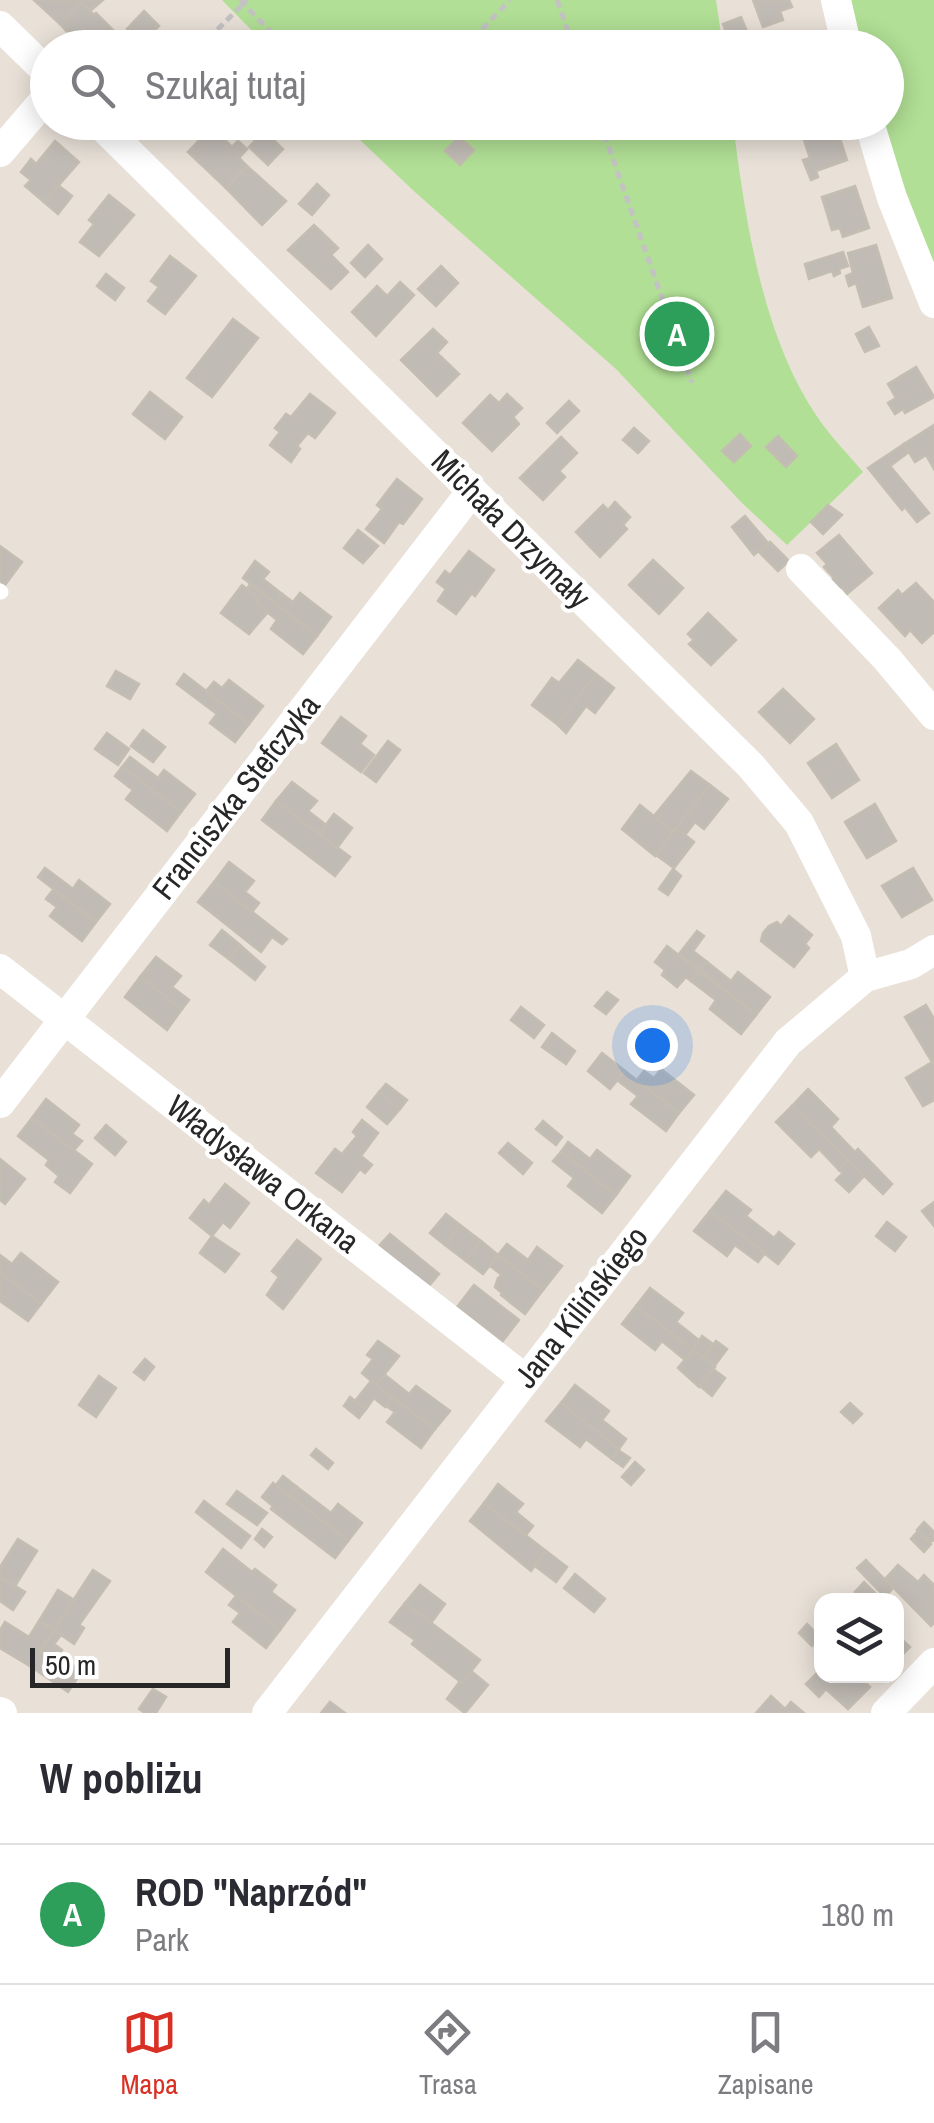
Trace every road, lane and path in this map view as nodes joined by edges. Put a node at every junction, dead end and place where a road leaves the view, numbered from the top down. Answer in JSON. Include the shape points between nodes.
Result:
{"nodes":[{"id":1,"x":510,"y":0,"type":"edge"},
{"id":2,"x":558,"y":0,"type":"edge"},
{"id":3,"x":836,"y":0,"type":"edge"},
{"id":4,"x":243,"y":1,"type":"edge"},
{"id":5,"x":0,"y":26,"type":"edge"},
{"id":6,"x":216,"y":30,"type":"edge"},
{"id":7,"x":270,"y":30,"type":"edge"},
{"id":8,"x":481,"y":30,"type":"edge"},
{"id":9,"x":568,"y":30,"type":"edge"},
{"id":10,"x":844,"y":30,"type":"edge"},
{"id":11,"x":30,"y":55,"type":"edge"},
{"id":12,"x":30,"y":117,"type":"edge"},
{"id":13,"x":116,"y":140,"type":"edge"},
{"id":14,"x":606,"y":140,"type":"edge"},
{"id":15,"x":874,"y":140,"type":"edge"},
{"id":16,"x":0,"y":152,"type":"edge"},
{"id":17,"x":934,"y":303,"type":"edge"},
{"id":18,"x":692,"y":383,"type":"dead end"},
{"id":19,"x":472,"y":490,"type":"junction"},
{"id":20,"x":801,"y":569,"type":"dead end"},
{"id":21,"x":934,"y":715,"type":"edge"},
{"id":22,"x":934,"y":950,"type":"edge"},
{"id":23,"x":0,"y":969,"type":"edge"},
{"id":24,"x":866,"y":976,"type":"junction"},
{"id":25,"x":65,"y":1019,"type":"junction"},
{"id":26,"x":0,"y":1103,"type":"edge"},
{"id":27,"x":525,"y":1379,"type":"junction"},
{"id":28,"x":934,"y":1664,"type":"edge"},
{"id":29,"x":268,"y":1713,"type":"edge"},
{"id":30,"x":886,"y":1713,"type":"edge"}],
"edges":[{"from":1,"to":8,"type":"path"},
{"from":2,"to":9,"type":"path"},
{"from":3,"to":10,"type":"street"},
{"from":4,"to":6,"type":"path"},
{"from":4,"to":7,"type":"path"},
{"from":5,"to":11,"type":"street"},
{"from":12,"to":16,"type":"street"},
{"from":13,"to":19,"type":"street","name":"Michała Drzymały"},
{"from":14,"to":18,"type":"path"},
{"from":15,"to":17,"type":"street"},
{"from":19,"to":24,"type":"street","name":"Michała Drzymały","via":[[752,766],[799,823],[856,936]]},
{"from":19,"to":25,"type":"street","name":"Franciszka Stefczyka"},
{"from":20,"to":21,"type":"street"},
{"from":22,"to":24,"type":"street","name":"Jana Kilińskiego"},
{"from":23,"to":25,"type":"street","name":"Władysława Orkana"},
{"from":24,"to":27,"type":"street","name":"Jana Kilińskiego","via":[[788,1042]]},
{"from":25,"to":26,"type":"street","name":"Franciszka Stefczyka"},
{"from":25,"to":27,"type":"street","name":"Władysława Orkana"},
{"from":27,"to":29,"type":"street","name":"Jana Kilińskiego"},
{"from":28,"to":30,"type":"street"}]}
